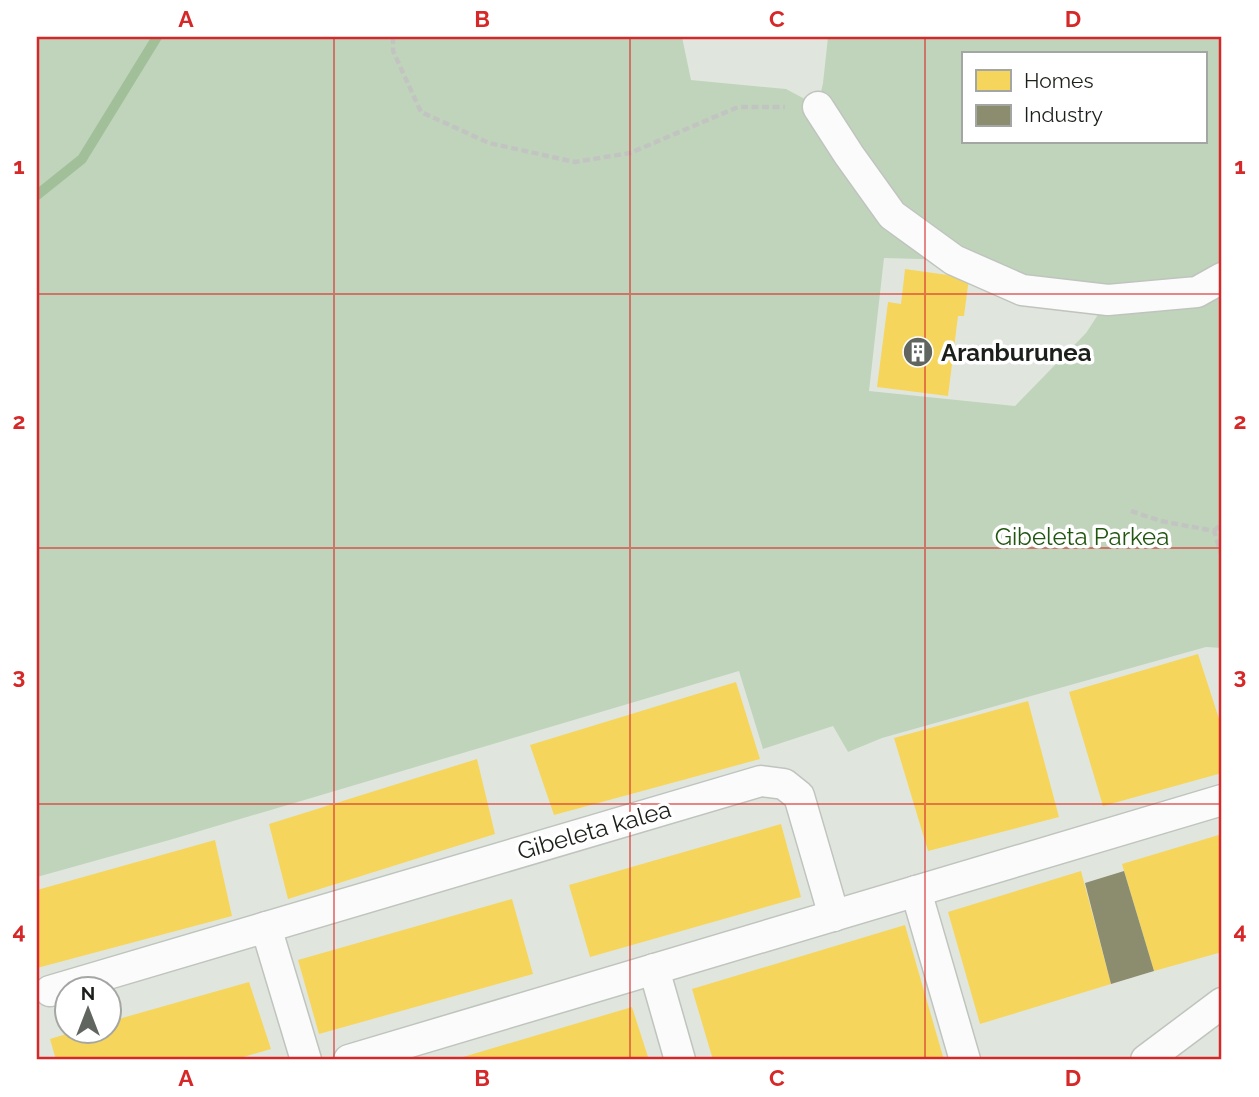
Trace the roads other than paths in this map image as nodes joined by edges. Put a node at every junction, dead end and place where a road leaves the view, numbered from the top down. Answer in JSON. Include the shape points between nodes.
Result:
{"nodes":[{"id":1,"x":818,"y":107,"type":"road end"},
{"id":2,"x":1222,"y":278,"type":"edge"},
{"id":3,"x":1222,"y":800,"type":"edge"},
{"id":4,"x":916,"y":891,"type":"junction"},
{"id":5,"x":834,"y":916,"type":"junction"},
{"id":6,"x":266,"y":927,"type":"junction"},
{"id":7,"x":654,"y":969,"type":"junction"},
{"id":8,"x":50,"y":991,"type":"dead end"},
{"id":9,"x":1222,"y":1003,"type":"edge"},
{"id":10,"x":394,"y":1054,"type":"edge"},
{"id":11,"x":306,"y":1060,"type":"edge"},
{"id":12,"x":349,"y":1060,"type":"edge"},
{"id":13,"x":680,"y":1060,"type":"edge"},
{"id":14,"x":965,"y":1060,"type":"edge"},
{"id":15,"x":1146,"y":1060,"type":"edge"}],
"edges":[{"from":1,"to":2,"type":"street","via":[[892,215],[954,260],[1021,290],[1108,300],[1196,292]]},
{"from":3,"to":4,"type":"street"},
{"from":4,"to":5,"type":"street"},
{"from":4,"to":14,"type":"street"},
{"from":5,"to":6,"type":"street","name":"Gibeleta kalea","via":[[799,796],[784,784],[761,781]]},
{"from":5,"to":7,"type":"street"},
{"from":6,"to":8,"type":"street","name":"Gibeleta kalea"},
{"from":6,"to":11,"type":"street"},
{"from":7,"to":10,"type":"street"},
{"from":7,"to":13,"type":"street"},
{"from":9,"to":15,"type":"street"},
{"from":10,"to":12,"type":"street"}]}
